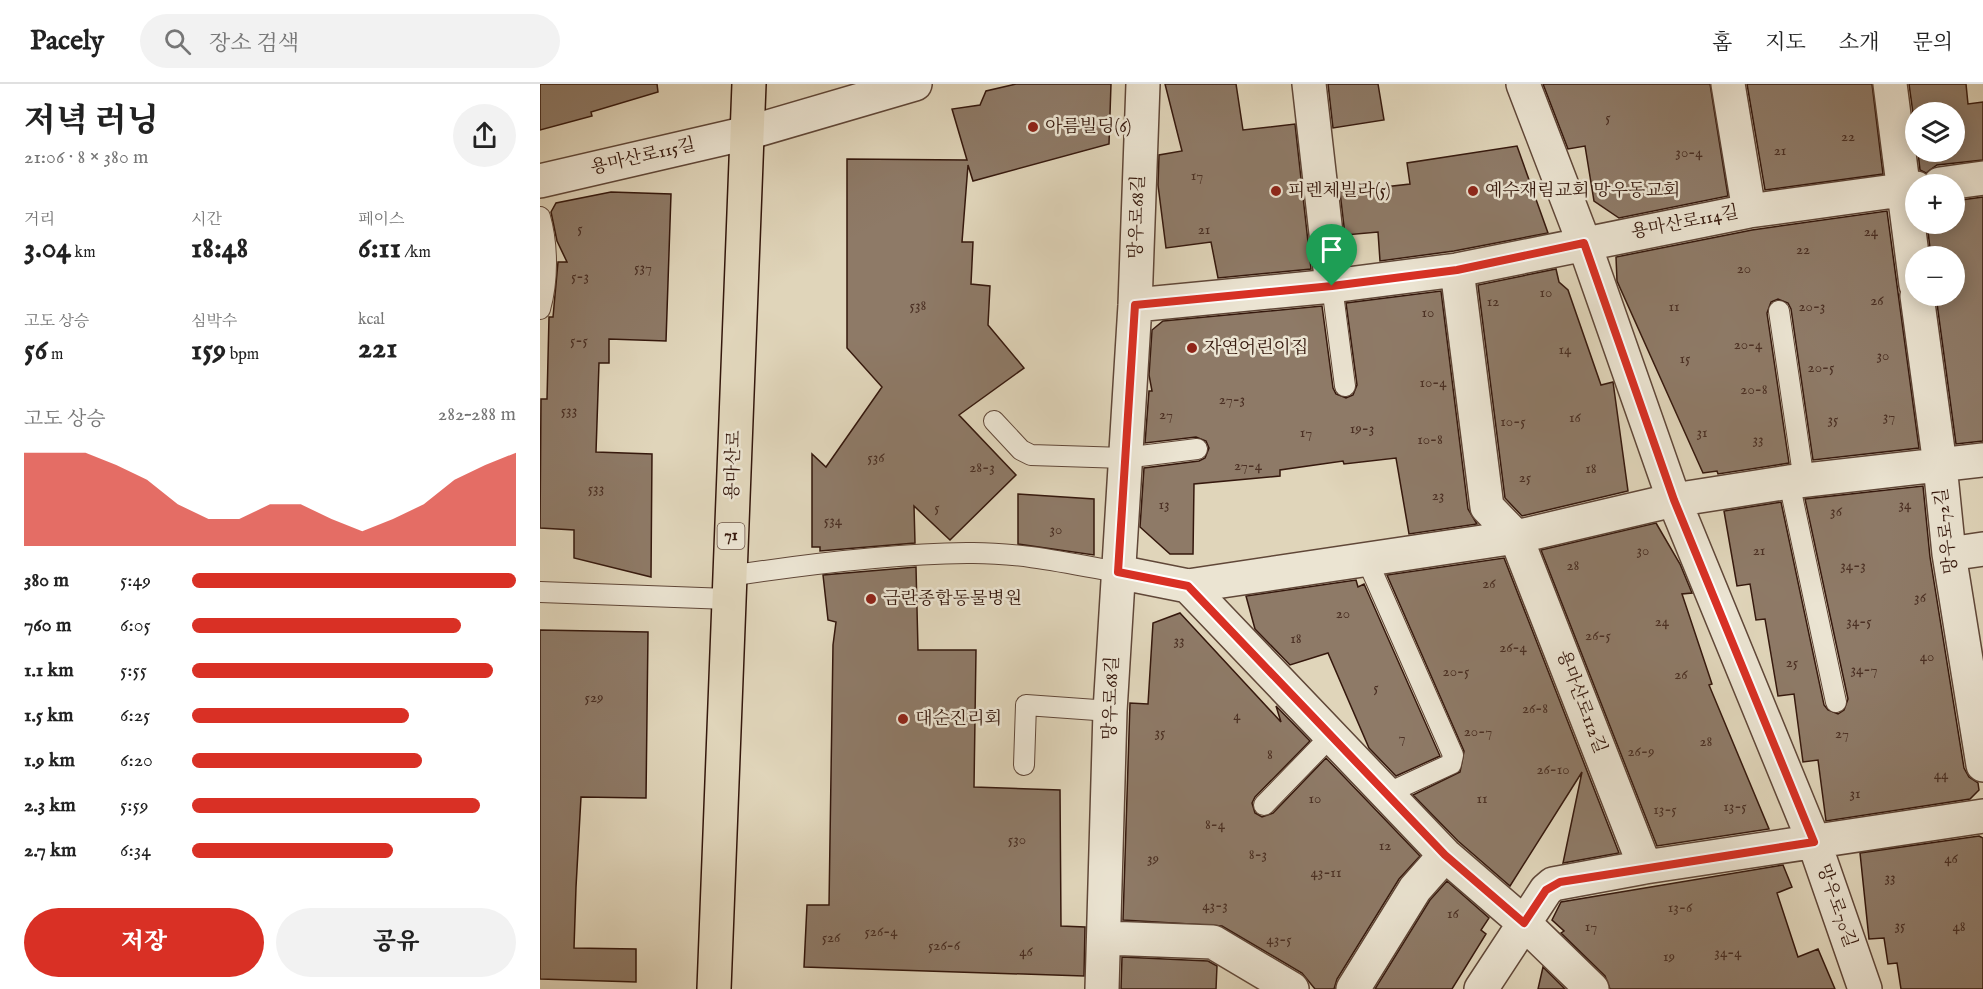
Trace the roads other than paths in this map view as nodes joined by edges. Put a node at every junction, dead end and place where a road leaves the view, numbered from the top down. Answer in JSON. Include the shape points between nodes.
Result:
{"nodes":[{"id":1,"x":749,"y":84,"type":"edge"},
{"id":2,"x":915,"y":84,"type":"edge"},
{"id":3,"x":1143,"y":84,"type":"edge"},
{"id":4,"x":1309,"y":84,"type":"edge"},
{"id":5,"x":1523,"y":84,"type":"edge"},
{"id":6,"x":1728,"y":84,"type":"edge"},
{"id":7,"x":1890,"y":84,"type":"edge"},
{"id":8,"x":747,"y":133,"type":"junction"},
{"id":9,"x":1906,"y":174,"type":"edge"},
{"id":10,"x":1983,"y":178,"type":"edge"},
{"id":11,"x":540,"y":181,"type":"edge"},
{"id":12,"x":1965,"y":181,"type":"edge"},
{"id":13,"x":1905,"y":190,"type":"edge"},
{"id":14,"x":1749,"y":211,"type":"junction"},
{"id":15,"x":540,"y":217,"type":"edge"},
{"id":16,"x":1584,"y":243,"type":"junction"},
{"id":17,"x":1457,"y":270,"type":"junction"},
{"id":18,"x":1332,"y":286,"type":"junction"},
{"id":19,"x":1135,"y":305,"type":"junction"},
{"id":20,"x":1918,"y":306,"type":"edge"},
{"id":21,"x":540,"y":309,"type":"edge"},
{"id":22,"x":1779,"y":311,"type":"dead end"},
{"id":23,"x":1345,"y":386,"type":"dead end"},
{"id":24,"x":994,"y":421,"type":"dead end"},
{"id":25,"x":1197,"y":449,"type":"dead end"},
{"id":26,"x":1124,"y":458,"type":"junction"},
{"id":27,"x":1983,"y":460,"type":"edge"},
{"id":28,"x":1940,"y":465,"type":"junction"},
{"id":29,"x":1797,"y":482,"type":"junction"},
{"id":30,"x":1674,"y":500,"type":"junction"},
{"id":31,"x":1516,"y":537,"type":"junction"},
{"id":32,"x":1983,"y":549,"type":"edge"},
{"id":33,"x":1949,"y":554,"type":"junction"},
{"id":34,"x":1367,"y":560,"type":"junction"},
{"id":35,"x":1118,"y":572,"type":"junction"},
{"id":36,"x":1188,"y":586,"type":"junction"},
{"id":37,"x":729,"y":587,"type":"junction"},
{"id":38,"x":540,"y":592,"type":"edge"},
{"id":39,"x":1836,"y":702,"type":"dead end"},
{"id":40,"x":1110,"y":711,"type":"junction"},
{"id":41,"x":1331,"y":736,"type":"junction"},
{"id":42,"x":1024,"y":765,"type":"dead end"},
{"id":43,"x":1983,"y":765,"type":"edge"},
{"id":44,"x":1386,"y":794,"type":"junction"},
{"id":45,"x":1264,"y":805,"type":"dead end"},
{"id":46,"x":1983,"y":816,"type":"edge"},
{"id":47,"x":1814,"y":842,"type":"junction"},
{"id":48,"x":1445,"y":855,"type":"junction"},
{"id":49,"x":1646,"y":867,"type":"junction"},
{"id":50,"x":1524,"y":923,"type":"junction"},
{"id":51,"x":1105,"y":938,"type":"junction"},
{"id":52,"x":714,"y":989,"type":"edge"},
{"id":53,"x":1102,"y":989,"type":"edge"},
{"id":54,"x":1292,"y":989,"type":"edge"},
{"id":55,"x":1353,"y":989,"type":"edge"},
{"id":56,"x":1480,"y":989,"type":"edge"},
{"id":57,"x":1592,"y":989,"type":"edge"},
{"id":58,"x":1865,"y":989,"type":"edge"}],
"edges":[{"from":1,"to":8,"type":"main road","name":"용마산로","number":"71"},
{"from":2,"to":8,"type":"street","name":"용마산로115길"},
{"from":3,"to":19,"type":"street","name":"망우로68길"},
{"from":4,"to":18,"type":"street"},
{"from":5,"to":16,"type":"street","name":"망우로70길"},
{"from":6,"to":14,"type":"street"},
{"from":7,"to":9,"type":"street"},
{"from":8,"to":11,"type":"street","name":"용마산로115길"},
{"from":8,"to":37,"type":"main road","name":"용마산로","number":"71"},
{"from":10,"to":12,"type":"street"},
{"from":13,"to":14,"type":"street","name":"용마산로114길"},
{"from":14,"to":16,"type":"street","name":"용마산로114길"},
{"from":15,"to":21,"type":"lane","via":[[546,237]]},
{"from":16,"to":17,"type":"street","name":"용마산로114길"},
{"from":16,"to":30,"type":"street","name":"망우로70길"},
{"from":17,"to":18,"type":"street","name":"용마산로114길"},
{"from":17,"to":31,"type":"street","via":[[1487,507]]},
{"from":18,"to":19,"type":"street","name":"용마산로114길"},
{"from":18,"to":23,"type":"lane"},
{"from":19,"to":26,"type":"street","name":"망우로68길"},
{"from":20,"to":28,"type":"street","name":"망우로72길"},
{"from":22,"to":29,"type":"lane"},
{"from":24,"to":26,"type":"lane","via":[[1026,454]]},
{"from":25,"to":26,"type":"lane"},
{"from":26,"to":35,"type":"street","name":"망우로68길"},
{"from":27,"to":28,"type":"street"},
{"from":28,"to":29,"type":"street"},
{"from":28,"to":33,"type":"street","name":"망우로72길"},
{"from":29,"to":30,"type":"street"},
{"from":29,"to":39,"type":"lane"},
{"from":30,"to":31,"type":"street"},
{"from":30,"to":47,"type":"street","name":"망우로70길"},
{"from":31,"to":34,"type":"street"},
{"from":31,"to":49,"type":"street","name":"용마산로112길"},
{"from":32,"to":33,"type":"street"},
{"from":33,"to":43,"type":"street","name":"망우로72길"},
{"from":34,"to":36,"type":"street"},
{"from":34,"to":44,"type":"lane","via":[[1453,755],[1451,764]]},
{"from":35,"to":36,"type":"street"},
{"from":35,"to":37,"type":"lane","via":[[1033,557],[968,553],[820,562]]},
{"from":35,"to":40,"type":"street","name":"망우로68길"},
{"from":36,"to":41,"type":"street"},
{"from":37,"to":38,"type":"lane"},
{"from":37,"to":52,"type":"main road","name":"용마산로","number":"71"},
{"from":40,"to":42,"type":"lane","via":[[1026,705]]},
{"from":40,"to":51,"type":"street","name":"망우로68길"},
{"from":41,"to":44,"type":"street"},
{"from":41,"to":45,"type":"lane"},
{"from":44,"to":48,"type":"street"},
{"from":46,"to":47,"type":"street"},
{"from":47,"to":49,"type":"street"},
{"from":47,"to":58,"type":"street","name":"망우로70길"},
{"from":48,"to":50,"type":"street"},
{"from":48,"to":55,"type":"street","via":[[1415,889]]},
{"from":49,"to":50,"type":"street","via":[[1553,884]]},
{"from":50,"to":56,"type":"street"},
{"from":50,"to":57,"type":"street"},
{"from":51,"to":53,"type":"street","name":"망우로68길"},
{"from":51,"to":54,"type":"street","via":[[1212,942]]}]}
